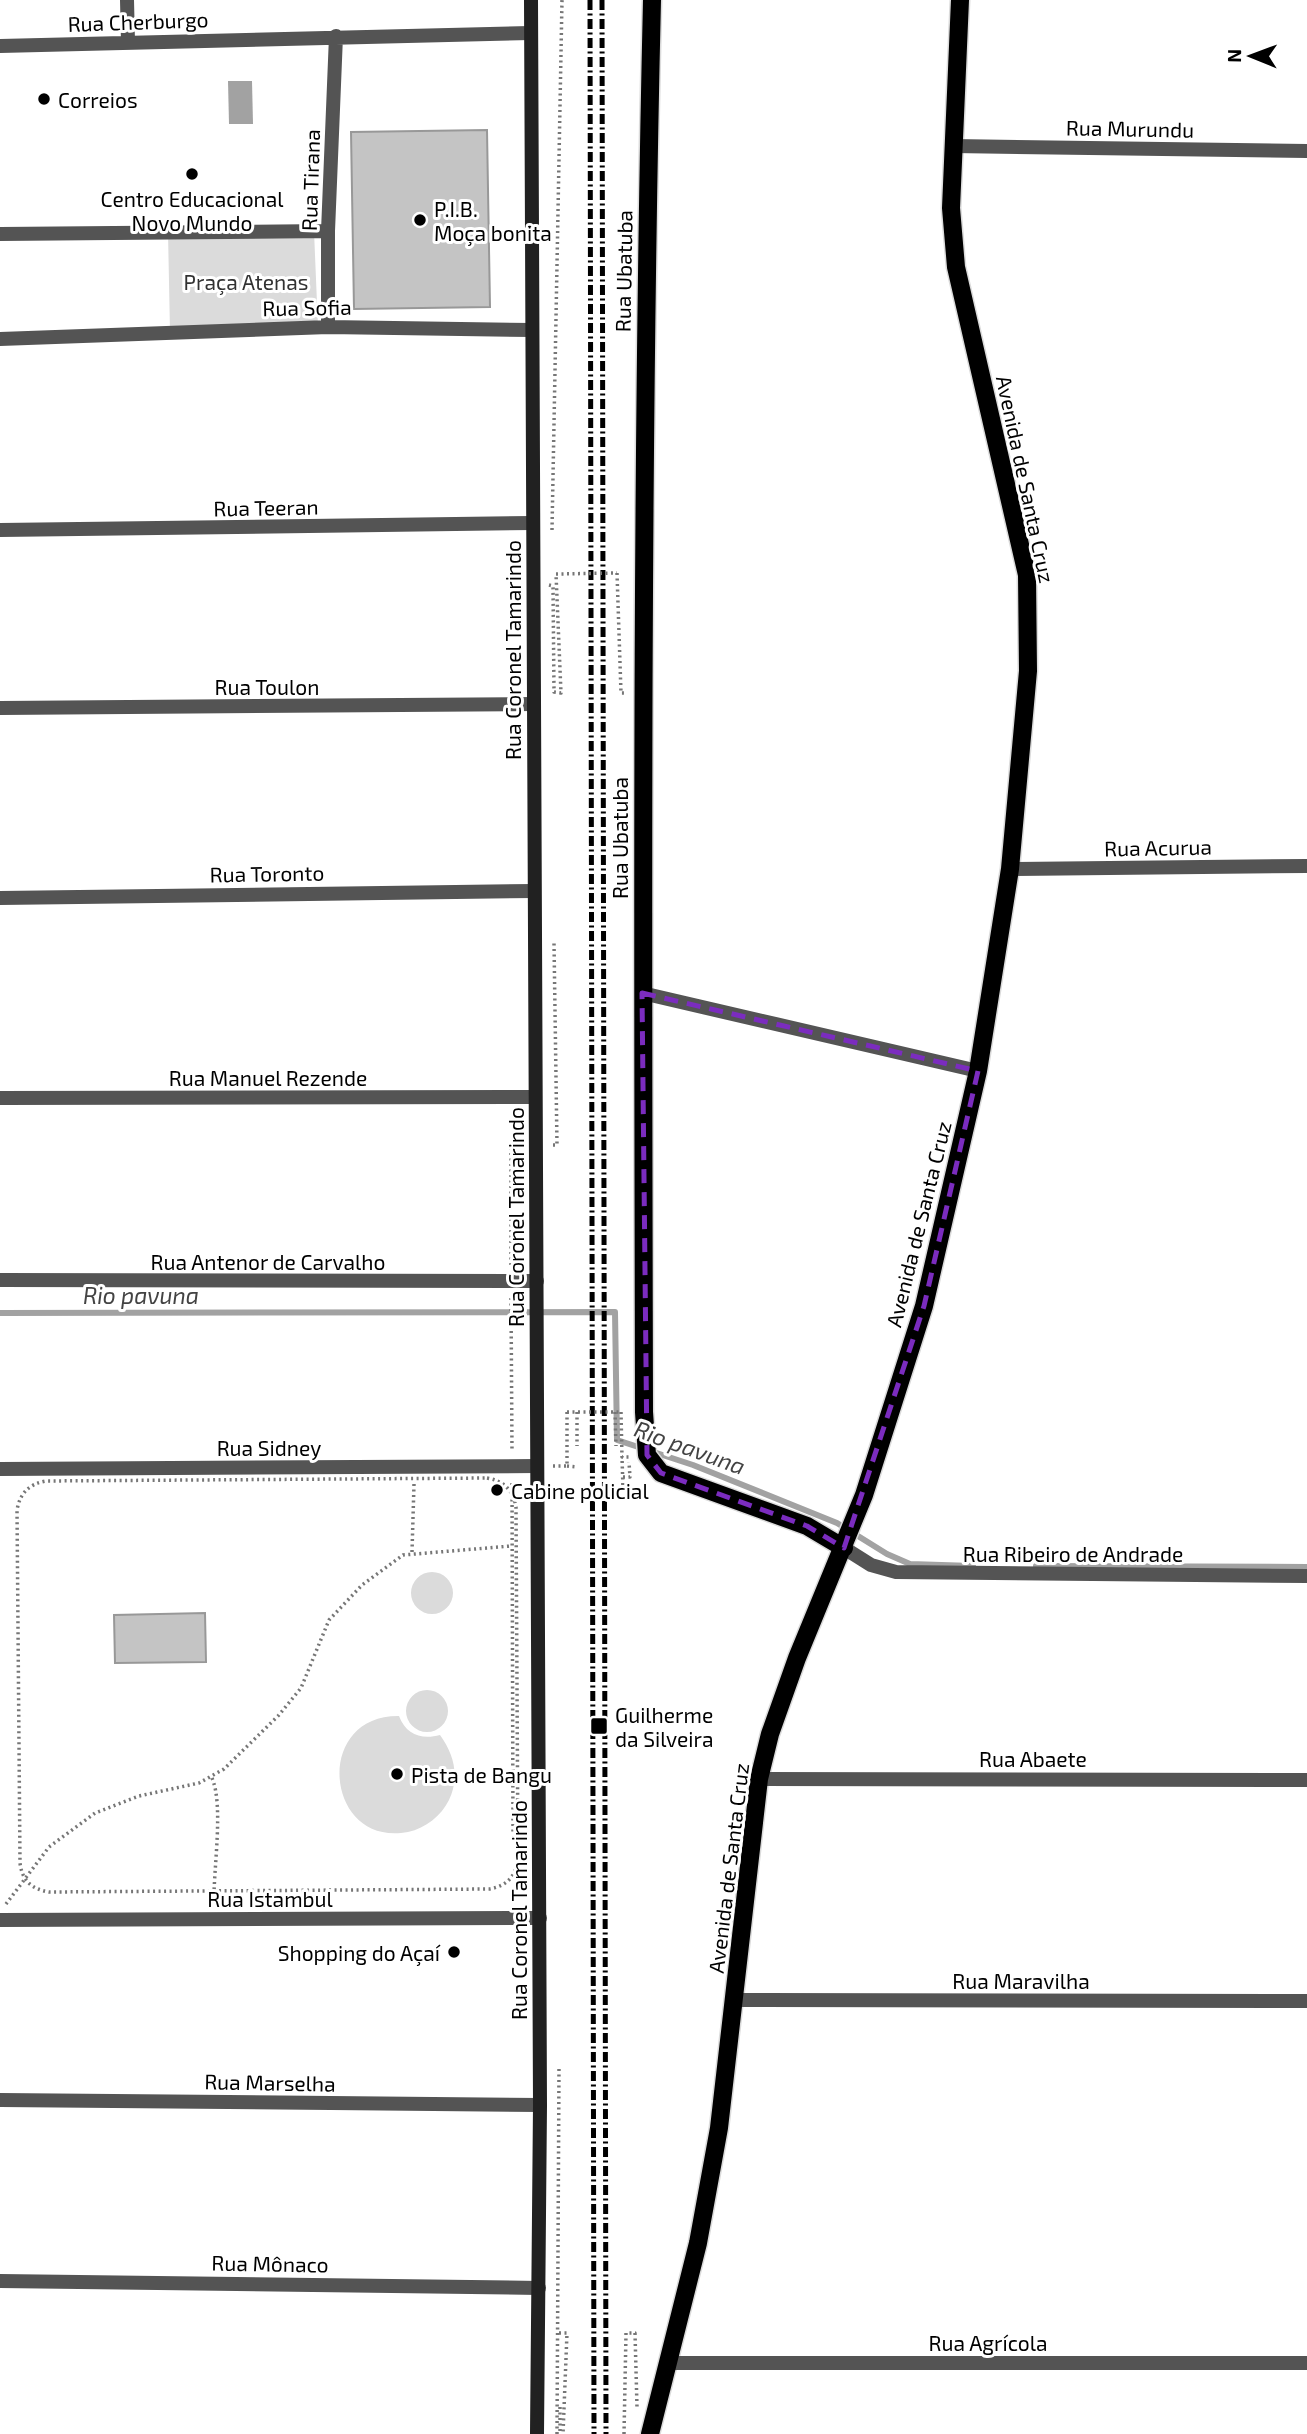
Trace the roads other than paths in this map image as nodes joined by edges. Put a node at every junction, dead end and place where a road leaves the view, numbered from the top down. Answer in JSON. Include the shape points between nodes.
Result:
{"nodes":[{"id":1,"x":127,"y":0,"type":"edge"},
{"id":2,"x":531,"y":0,"type":"edge"},
{"id":3,"x":652,"y":0,"type":"edge"},
{"id":4,"x":960,"y":0,"type":"edge"},
{"id":5,"x":530,"y":33,"type":"junction"},
{"id":6,"x":336,"y":36,"type":"junction"},
{"id":7,"x":128,"y":42,"type":"junction"},
{"id":8,"x":0,"y":46,"type":"edge"},
{"id":9,"x":953,"y":146,"type":"junction"},
{"id":10,"x":1307,"y":151,"type":"edge"},
{"id":11,"x":328,"y":231,"type":"junction"},
{"id":12,"x":0,"y":234,"type":"edge"},
{"id":13,"x":328,"y":327,"type":"junction"},
{"id":14,"x":531,"y":330,"type":"junction"},
{"id":15,"x":0,"y":339,"type":"edge"},
{"id":16,"x":532,"y":523,"type":"junction"},
{"id":17,"x":0,"y":530,"type":"edge"},
{"id":18,"x":533,"y":704,"type":"junction"},
{"id":19,"x":0,"y":708,"type":"edge"},
{"id":20,"x":1307,"y":866,"type":"edge"},
{"id":21,"x":1010,"y":869,"type":"junction"},
{"id":22,"x":534,"y":891,"type":"junction"},
{"id":23,"x":0,"y":898,"type":"edge"},
{"id":24,"x":642,"y":993,"type":"junction"},
{"id":25,"x":978,"y":1071,"type":"junction"},
{"id":26,"x":535,"y":1097,"type":"junction"},
{"id":27,"x":0,"y":1098,"type":"edge"},
{"id":28,"x":0,"y":1280,"type":"edge"},
{"id":29,"x":537,"y":1281,"type":"junction"},
{"id":30,"x":537,"y":1466,"type":"junction"},
{"id":31,"x":0,"y":1469,"type":"edge"},
{"id":32,"x":844,"y":1548,"type":"junction"},
{"id":33,"x":1307,"y":1576,"type":"edge"},
{"id":34,"x":759,"y":1779,"type":"junction"},
{"id":35,"x":1307,"y":1780,"type":"edge"},
{"id":36,"x":540,"y":1918,"type":"junction"},
{"id":37,"x":0,"y":1920,"type":"edge"},
{"id":38,"x":735,"y":2000,"type":"junction"},
{"id":39,"x":1307,"y":2001,"type":"edge"},
{"id":40,"x":0,"y":2100,"type":"edge"},
{"id":41,"x":540,"y":2105,"type":"junction"},
{"id":42,"x":0,"y":2281,"type":"edge"},
{"id":43,"x":539,"y":2288,"type":"junction"},
{"id":44,"x":668,"y":2363,"type":"junction"},
{"id":45,"x":1307,"y":2363,"type":"edge"},
{"id":46,"x":537,"y":2434,"type":"edge"},
{"id":47,"x":650,"y":2434,"type":"edge"}],
"edges":[{"from":1,"to":7,"type":"street"},
{"from":2,"to":5,"type":"main road","name":"Rua Coronel Tamarindo"},
{"from":3,"to":24,"type":"main road","name":"Rua Ubatuba","via":[[645,292]]},
{"from":4,"to":9,"type":"main road","name":"Avenida de Santa Cruz"},
{"from":5,"to":6,"type":"street","name":"Rua Cherburgo"},
{"from":5,"to":14,"type":"main road","name":"Rua Coronel Tamarindo"},
{"from":6,"to":7,"type":"street","name":"Rua Cherburgo"},
{"from":6,"to":11,"type":"street","name":"Rua Tirana"},
{"from":7,"to":8,"type":"street","name":"Rua Cherburgo"},
{"from":9,"to":10,"type":"street","name":"Rua Murundu"},
{"from":9,"to":21,"type":"main road","name":"Avenida de Santa Cruz","via":[[951,208],[956,267],[1027,575],[1027,683]]},
{"from":11,"to":12,"type":"street"},
{"from":11,"to":13,"type":"street","name":"Rua Tirana"},
{"from":13,"to":14,"type":"street","name":"Rua Sofia"},
{"from":13,"to":15,"type":"street","name":"Rua Sofia"},
{"from":14,"to":16,"type":"main road","name":"Rua Coronel Tamarindo"},
{"from":16,"to":17,"type":"street","name":"Rua Teeran"},
{"from":16,"to":18,"type":"main road","name":"Rua Coronel Tamarindo"},
{"from":18,"to":19,"type":"street","name":"Rua Toulon"},
{"from":18,"to":22,"type":"main road","name":"Rua Coronel Tamarindo"},
{"from":20,"to":21,"type":"street","name":"Rua Acurua"},
{"from":21,"to":25,"type":"main road","name":"Avenida de Santa Cruz"},
{"from":22,"to":23,"type":"street","name":"Rua Toronto"},
{"from":22,"to":26,"type":"main road","name":"Rua Coronel Tamarindo"},
{"from":24,"to":25,"type":"street"},
{"from":24,"to":32,"type":"main road","name":"Rua Ubatuba","via":[[647,1455],[661,1473],[807,1526]]},
{"from":25,"to":32,"type":"main road","name":"Avenida de Santa Cruz","via":[[924,1306]]},
{"from":26,"to":27,"type":"street","name":"Rua Manuel Rezende"},
{"from":26,"to":29,"type":"main road","name":"Rua Coronel Tamarindo"},
{"from":28,"to":29,"type":"street","name":"Rua Antenor de Carvalho"},
{"from":29,"to":30,"type":"main road","name":"Rua Coronel Tamarindo"},
{"from":30,"to":31,"type":"street","name":"Rua Sidney","via":[[414,1473]]},
{"from":30,"to":36,"type":"main road","name":"Rua Coronel Tamarindo"},
{"from":32,"to":33,"type":"street","name":"Rua Ribeiro de Andrade","via":[[871,1565],[896,1572]]},
{"from":32,"to":34,"type":"main road","name":"Avenida de Santa Cruz","via":[[797,1658]]},
{"from":34,"to":35,"type":"street","name":"Rua Abaete"},
{"from":34,"to":38,"type":"main road","name":"Avenida de Santa Cruz"},
{"from":36,"to":37,"type":"street","name":"Rua Istambul"},
{"from":36,"to":41,"type":"main road","name":"Rua Coronel Tamarindo"},
{"from":38,"to":39,"type":"street","name":"Rua Maravilha"},
{"from":38,"to":44,"type":"main road","name":"Avenida de Santa Cruz","via":[[709,2187]]},
{"from":40,"to":41,"type":"street","name":"Rua Marselha"},
{"from":41,"to":43,"type":"main road","name":"Rua Coronel Tamarindo"},
{"from":42,"to":43,"type":"street","name":"Rua Mônaco"},
{"from":43,"to":46,"type":"main road","name":"Rua Coronel Tamarindo"},
{"from":44,"to":45,"type":"street","name":"Rua Agrícola"},
{"from":44,"to":47,"type":"main road","name":"Avenida de Santa Cruz"}]}
